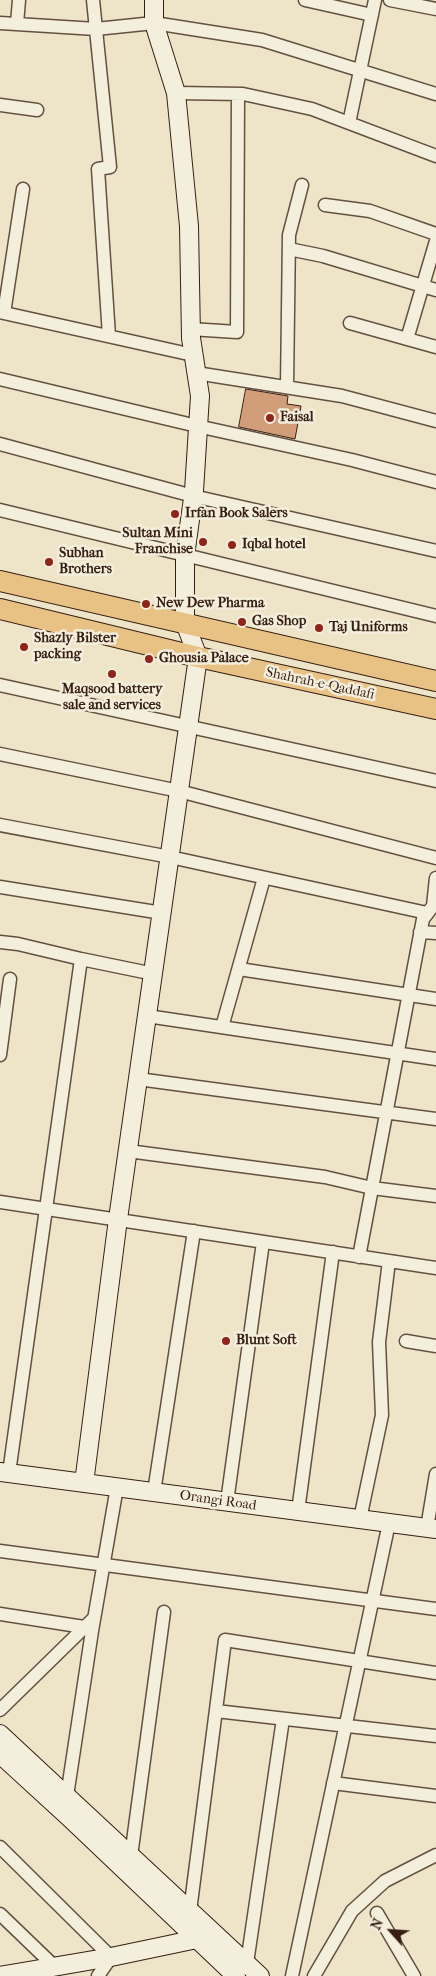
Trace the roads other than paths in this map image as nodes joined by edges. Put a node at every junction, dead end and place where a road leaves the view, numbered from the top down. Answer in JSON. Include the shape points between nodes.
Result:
{"nodes":[{"id":1,"x":20,"y":0,"type":"edge"},
{"id":2,"x":93,"y":0,"type":"edge"},
{"id":3,"x":154,"y":0,"type":"edge"},
{"id":4,"x":305,"y":0,"type":"edge"},
{"id":5,"x":375,"y":0,"type":"edge"},
{"id":6,"x":390,"y":0,"type":"edge"},
{"id":7,"x":436,"y":9,"type":"edge"},
{"id":8,"x":372,"y":15,"type":"junction"},
{"id":9,"x":0,"y":22,"type":"edge"},
{"id":10,"x":154,"y":23,"type":"junction"},
{"id":11,"x":18,"y":24,"type":"junction"},
{"id":12,"x":96,"y":29,"type":"junction"},
{"id":13,"x":360,"y":71,"type":"junction"},
{"id":14,"x":176,"y":93,"type":"junction"},
{"id":15,"x":238,"y":94,"type":"junction"},
{"id":16,"x":436,"y":94,"type":"edge"},
{"id":17,"x":0,"y":105,"type":"edge"},
{"id":18,"x":37,"y":110,"type":"dead end"},
{"id":19,"x":349,"y":123,"type":"junction"},
{"id":20,"x":436,"y":156,"type":"edge"},
{"id":21,"x":302,"y":185,"type":"dead end"},
{"id":22,"x":23,"y":189,"type":"dead end"},
{"id":23,"x":325,"y":205,"type":"dead end"},
{"id":24,"x":436,"y":234,"type":"edge"},
{"id":25,"x":436,"y":241,"type":"edge"},
{"id":26,"x":289,"y":249,"type":"junction"},
{"id":27,"x":422,"y":286,"type":"junction"},
{"id":28,"x":436,"y":290,"type":"edge"},
{"id":29,"x":2,"y":312,"type":"edge"},
{"id":30,"x":350,"y":323,"type":"dead end"},
{"id":31,"x":190,"y":329,"type":"junction"},
{"id":32,"x":109,"y":336,"type":"junction"},
{"id":33,"x":407,"y":339,"type":"junction"},
{"id":34,"x":436,"y":347,"type":"edge"},
{"id":35,"x":193,"y":355,"type":"junction"},
{"id":36,"x":196,"y":373,"type":"junction"},
{"id":37,"x":0,"y":379,"type":"edge"},
{"id":38,"x":287,"y":387,"type":"junction"},
{"id":39,"x":436,"y":421,"type":"edge"},
{"id":40,"x":197,"y":426,"type":"junction"},
{"id":41,"x":0,"y":444,"type":"edge"},
{"id":42,"x":436,"y":482,"type":"edge"},
{"id":43,"x":193,"y":496,"type":"junction"},
{"id":44,"x":0,"y":510,"type":"edge"},
{"id":45,"x":436,"y":551,"type":"edge"},
{"id":46,"x":185,"y":556,"type":"junction"},
{"id":47,"x":0,"y":581,"type":"edge"},
{"id":48,"x":0,"y":608,"type":"edge"},
{"id":49,"x":436,"y":616,"type":"edge"},
{"id":50,"x":185,"y":623,"type":"junction"},
{"id":51,"x":198,"y":657,"type":"junction"},
{"id":52,"x":436,"y":682,"type":"edge"},
{"id":53,"x":0,"y":685,"type":"edge"},
{"id":54,"x":436,"y":709,"type":"edge"},
{"id":55,"x":188,"y":728,"type":"junction"},
{"id":56,"x":0,"y":754,"type":"edge"},
{"id":57,"x":436,"y":781,"type":"edge"},
{"id":58,"x":179,"y":791,"type":"junction"},
{"id":59,"x":0,"y":825,"type":"edge"},
{"id":60,"x":170,"y":857,"type":"junction"},
{"id":61,"x":436,"y":858,"type":"edge"},
{"id":62,"x":264,"y":878,"type":"junction"},
{"id":63,"x":436,"y":878,"type":"edge"},
{"id":64,"x":0,"y":887,"type":"edge"},
{"id":65,"x":162,"y":912,"type":"junction"},
{"id":66,"x":428,"y":913,"type":"junction"},
{"id":67,"x":420,"y":932,"type":"junction"},
{"id":68,"x":436,"y":933,"type":"edge"},
{"id":69,"x":0,"y":942,"type":"edge"},
{"id":70,"x":80,"y":959,"type":"junction"},
{"id":71,"x":238,"y":969,"type":"junction"},
{"id":72,"x":154,"y":974,"type":"junction"},
{"id":73,"x":10,"y":979,"type":"dead end"},
{"id":74,"x":408,"y":995,"type":"junction"},
{"id":75,"x":436,"y":999,"type":"edge"},
{"id":76,"x":147,"y":1016,"type":"junction"},
{"id":77,"x":222,"y":1027,"type":"junction"},
{"id":78,"x":398,"y":1054,"type":"junction"},
{"id":79,"x":0,"y":1055,"type":"edge"},
{"id":80,"x":436,"y":1059,"type":"edge"},
{"id":81,"x":138,"y":1079,"type":"junction"},
{"id":82,"x":386,"y":1112,"type":"junction"},
{"id":83,"x":436,"y":1119,"type":"edge"},
{"id":84,"x":128,"y":1151,"type":"junction"},
{"id":85,"x":372,"y":1188,"type":"junction"},
{"id":86,"x":436,"y":1196,"type":"edge"},
{"id":87,"x":0,"y":1202,"type":"edge"},
{"id":88,"x":46,"y":1209,"type":"junction"},
{"id":89,"x":118,"y":1220,"type":"junction"},
{"id":90,"x":194,"y":1231,"type":"junction"},
{"id":91,"x":263,"y":1242,"type":"junction"},
{"id":92,"x":333,"y":1252,"type":"junction"},
{"id":93,"x":359,"y":1256,"type":"junction"},
{"id":94,"x":389,"y":1261,"type":"junction"},
{"id":95,"x":436,"y":1268,"type":"edge"},
{"id":96,"x":406,"y":1341,"type":"dead end"},
{"id":97,"x":436,"y":1346,"type":"edge"},
{"id":98,"x":5,"y":1472,"type":"edge"},
{"id":99,"x":436,"y":1474,"type":"edge"},
{"id":100,"x":84,"y":1483,"type":"junction"},
{"id":101,"x":117,"y":1487,"type":"junction"},
{"id":102,"x":154,"y":1492,"type":"junction"},
{"id":103,"x":227,"y":1502,"type":"junction"},
{"id":104,"x":298,"y":1512,"type":"junction"},
{"id":105,"x":360,"y":1519,"type":"junction"},
{"id":106,"x":389,"y":1523,"type":"junction"},
{"id":107,"x":431,"y":1528,"type":"edge"},
{"id":108,"x":0,"y":1551,"type":"edge"},
{"id":109,"x":103,"y":1565,"type":"junction"},
{"id":110,"x":373,"y":1601,"type":"junction"},
{"id":111,"x":436,"y":1609,"type":"edge"},
{"id":112,"x":164,"y":1612,"type":"dead end"},
{"id":113,"x":0,"y":1614,"type":"edge"},
{"id":114,"x":94,"y":1618,"type":"junction"},
{"id":115,"x":84,"y":1628,"type":"junction"},
{"id":116,"x":360,"y":1661,"type":"junction"},
{"id":117,"x":436,"y":1673,"type":"edge"},
{"id":118,"x":0,"y":1710,"type":"edge"},
{"id":119,"x":216,"y":1711,"type":"junction"},
{"id":120,"x":283,"y":1719,"type":"junction"},
{"id":121,"x":346,"y":1726,"type":"junction"},
{"id":122,"x":0,"y":1734,"type":"edge"},
{"id":123,"x":436,"y":1736,"type":"edge"},
{"id":124,"x":0,"y":1754,"type":"edge"},
{"id":125,"x":333,"y":1783,"type":"junction"},
{"id":126,"x":67,"y":1796,"type":"junction"},
{"id":127,"x":436,"y":1796,"type":"edge"},
{"id":128,"x":0,"y":1847,"type":"edge"},
{"id":129,"x":436,"y":1855,"type":"edge"},
{"id":130,"x":132,"y":1856,"type":"junction"},
{"id":131,"x":190,"y":1911,"type":"junction"},
{"id":132,"x":377,"y":1912,"type":"dead end"},
{"id":133,"x":0,"y":1914,"type":"edge"},
{"id":134,"x":197,"y":1939,"type":"junction"},
{"id":135,"x":111,"y":1957,"type":"junction"},
{"id":136,"x":54,"y":1966,"type":"junction"},
{"id":137,"x":241,"y":1970,"type":"edge"},
{"id":138,"x":0,"y":1976,"type":"edge"},
{"id":139,"x":98,"y":1976,"type":"edge"},
{"id":140,"x":260,"y":1976,"type":"edge"},
{"id":141,"x":292,"y":1976,"type":"edge"},
{"id":142,"x":314,"y":1976,"type":"edge"},
{"id":143,"x":414,"y":1976,"type":"edge"}],
"edges":[{"from":1,"to":11,"type":"street"},
{"from":2,"to":12,"type":"street"},
{"from":3,"to":10,"type":"street"},
{"from":4,"to":8,"type":"street"},
{"from":5,"to":8,"type":"street"},
{"from":6,"to":7,"type":"street"},
{"from":8,"to":13,"type":"street"},
{"from":9,"to":11,"type":"street"},
{"from":10,"to":12,"type":"street"},
{"from":10,"to":13,"type":"street","via":[[262,40]]},
{"from":10,"to":14,"type":"street"},
{"from":11,"to":12,"type":"street"},
{"from":12,"to":32,"type":"street","via":[[110,167],[98,169]]},
{"from":13,"to":16,"type":"street"},
{"from":13,"to":19,"type":"street"},
{"from":14,"to":15,"type":"street"},
{"from":14,"to":31,"type":"street","via":[[189,226]]},
{"from":15,"to":19,"type":"street","via":[[312,109]]},
{"from":15,"to":31,"type":"street","via":[[237,332]]},
{"from":17,"to":18,"type":"street"},
{"from":19,"to":20,"type":"street"},
{"from":21,"to":26,"type":"street","via":[[289,235]]},
{"from":22,"to":29,"type":"street"},
{"from":23,"to":24,"type":"street","via":[[370,211]]},
{"from":25,"to":27,"type":"street"},
{"from":26,"to":27,"type":"street"},
{"from":26,"to":38,"type":"street"},
{"from":27,"to":28,"type":"street"},
{"from":27,"to":33,"type":"street"},
{"from":29,"to":32,"type":"street"},
{"from":30,"to":33,"type":"street"},
{"from":31,"to":35,"type":"street"},
{"from":32,"to":35,"type":"street"},
{"from":33,"to":34,"type":"street"},
{"from":35,"to":36,"type":"street"},
{"from":36,"to":38,"type":"street"},
{"from":36,"to":40,"type":"street","via":[[200,396]]},
{"from":37,"to":40,"type":"street"},
{"from":38,"to":39,"type":"street","via":[[342,396]]},
{"from":40,"to":42,"type":"street"},
{"from":40,"to":43,"type":"street"},
{"from":41,"to":43,"type":"street"},
{"from":43,"to":45,"type":"street"},
{"from":43,"to":46,"type":"street"},
{"from":44,"to":46,"type":"street"},
{"from":46,"to":49,"type":"street"},
{"from":46,"to":50,"type":"street"},
{"from":47,"to":50,"type":"main road","name":"Shahrah-e-Qaddafi"},
{"from":48,"to":51,"type":"main road","name":"Shahrah-e-Qaddafi"},
{"from":50,"to":51,"type":"street"},
{"from":50,"to":52,"type":"main road","name":"Shahrah-e-Qaddafi"},
{"from":51,"to":54,"type":"main road","name":"Shahrah-e-Qaddafi"},
{"from":51,"to":55,"type":"street"},
{"from":53,"to":55,"type":"street"},
{"from":55,"to":57,"type":"street"},
{"from":55,"to":58,"type":"street"},
{"from":56,"to":58,"type":"street"},
{"from":58,"to":60,"type":"street"},
{"from":58,"to":61,"type":"street"},
{"from":59,"to":60,"type":"street"},
{"from":60,"to":62,"type":"street"},
{"from":60,"to":65,"type":"street"},
{"from":62,"to":66,"type":"street"},
{"from":62,"to":71,"type":"street"},
{"from":63,"to":66,"type":"street","via":[[433,906]]},
{"from":64,"to":65,"type":"street"},
{"from":65,"to":72,"type":"street"},
{"from":66,"to":67,"type":"street","via":[[422,919]]},
{"from":67,"to":68,"type":"street"},
{"from":67,"to":74,"type":"street"},
{"from":69,"to":70,"type":"street"},
{"from":70,"to":72,"type":"street"},
{"from":70,"to":88,"type":"street"},
{"from":71,"to":74,"type":"street"},
{"from":71,"to":77,"type":"street"},
{"from":72,"to":76,"type":"street"},
{"from":73,"to":79,"type":"street"},
{"from":74,"to":75,"type":"street"},
{"from":74,"to":78,"type":"street"},
{"from":76,"to":77,"type":"street"},
{"from":76,"to":81,"type":"street"},
{"from":77,"to":78,"type":"street"},
{"from":78,"to":80,"type":"street"},
{"from":78,"to":82,"type":"street"},
{"from":81,"to":82,"type":"street"},
{"from":81,"to":84,"type":"street"},
{"from":82,"to":83,"type":"street"},
{"from":82,"to":85,"type":"street"},
{"from":84,"to":85,"type":"street","via":[[325,1177]]},
{"from":84,"to":89,"type":"street"},
{"from":85,"to":86,"type":"street"},
{"from":85,"to":93,"type":"street"},
{"from":87,"to":88,"type":"street"},
{"from":88,"to":89,"type":"street"},
{"from":88,"to":98,"type":"street"},
{"from":89,"to":90,"type":"street"},
{"from":89,"to":100,"type":"street"},
{"from":90,"to":91,"type":"street"},
{"from":90,"to":102,"type":"street"},
{"from":91,"to":92,"type":"street"},
{"from":91,"to":103,"type":"street"},
{"from":92,"to":93,"type":"street"},
{"from":92,"to":104,"type":"street"},
{"from":93,"to":94,"type":"street"},
{"from":94,"to":95,"type":"street"},
{"from":94,"to":105,"type":"street","via":[[379,1342],[382,1415]]},
{"from":96,"to":97,"type":"street"},
{"from":98,"to":100,"type":"street","name":"Orangi Road"},
{"from":99,"to":107,"type":"street"},
{"from":100,"to":101,"type":"street","name":"Orangi Road"},
{"from":101,"to":102,"type":"street","name":"Orangi Road"},
{"from":101,"to":109,"type":"street"},
{"from":102,"to":103,"type":"street","name":"Orangi Road"},
{"from":103,"to":104,"type":"street","name":"Orangi Road"},
{"from":104,"to":105,"type":"street","name":"Orangi Road"},
{"from":105,"to":106,"type":"street","name":"Orangi Road"},
{"from":106,"to":107,"type":"street","name":"Orangi Road"},
{"from":106,"to":110,"type":"street"},
{"from":108,"to":109,"type":"street"},
{"from":109,"to":110,"type":"street"},
{"from":109,"to":114,"type":"street"},
{"from":110,"to":111,"type":"street"},
{"from":110,"to":116,"type":"street"},
{"from":112,"to":130,"type":"street"},
{"from":113,"to":115,"type":"street"},
{"from":114,"to":115,"type":"street"},
{"from":114,"to":126,"type":"street"},
{"from":115,"to":118,"type":"street"},
{"from":116,"to":117,"type":"street"},
{"from":116,"to":119,"type":"street","via":[[225,1640]]},
{"from":116,"to":121,"type":"street"},
{"from":119,"to":120,"type":"street"},
{"from":119,"to":131,"type":"street"},
{"from":120,"to":121,"type":"street"},
{"from":120,"to":137,"type":"street"},
{"from":121,"to":123,"type":"street"},
{"from":121,"to":125,"type":"street"},
{"from":122,"to":126,"type":"street"},
{"from":124,"to":134,"type":"street"},
{"from":125,"to":127,"type":"street"},
{"from":125,"to":141,"type":"street"},
{"from":126,"to":130,"type":"street"},
{"from":128,"to":135,"type":"street"},
{"from":129,"to":142,"type":"street","via":[[385,1880],[352,1911]]},
{"from":130,"to":131,"type":"street"},
{"from":131,"to":137,"type":"street"},
{"from":132,"to":143,"type":"street"},
{"from":133,"to":136,"type":"street"},
{"from":134,"to":135,"type":"street"},
{"from":134,"to":137,"type":"street"},
{"from":135,"to":136,"type":"street"},
{"from":135,"to":139,"type":"street"},
{"from":136,"to":138,"type":"street"},
{"from":137,"to":140,"type":"street"}]}
